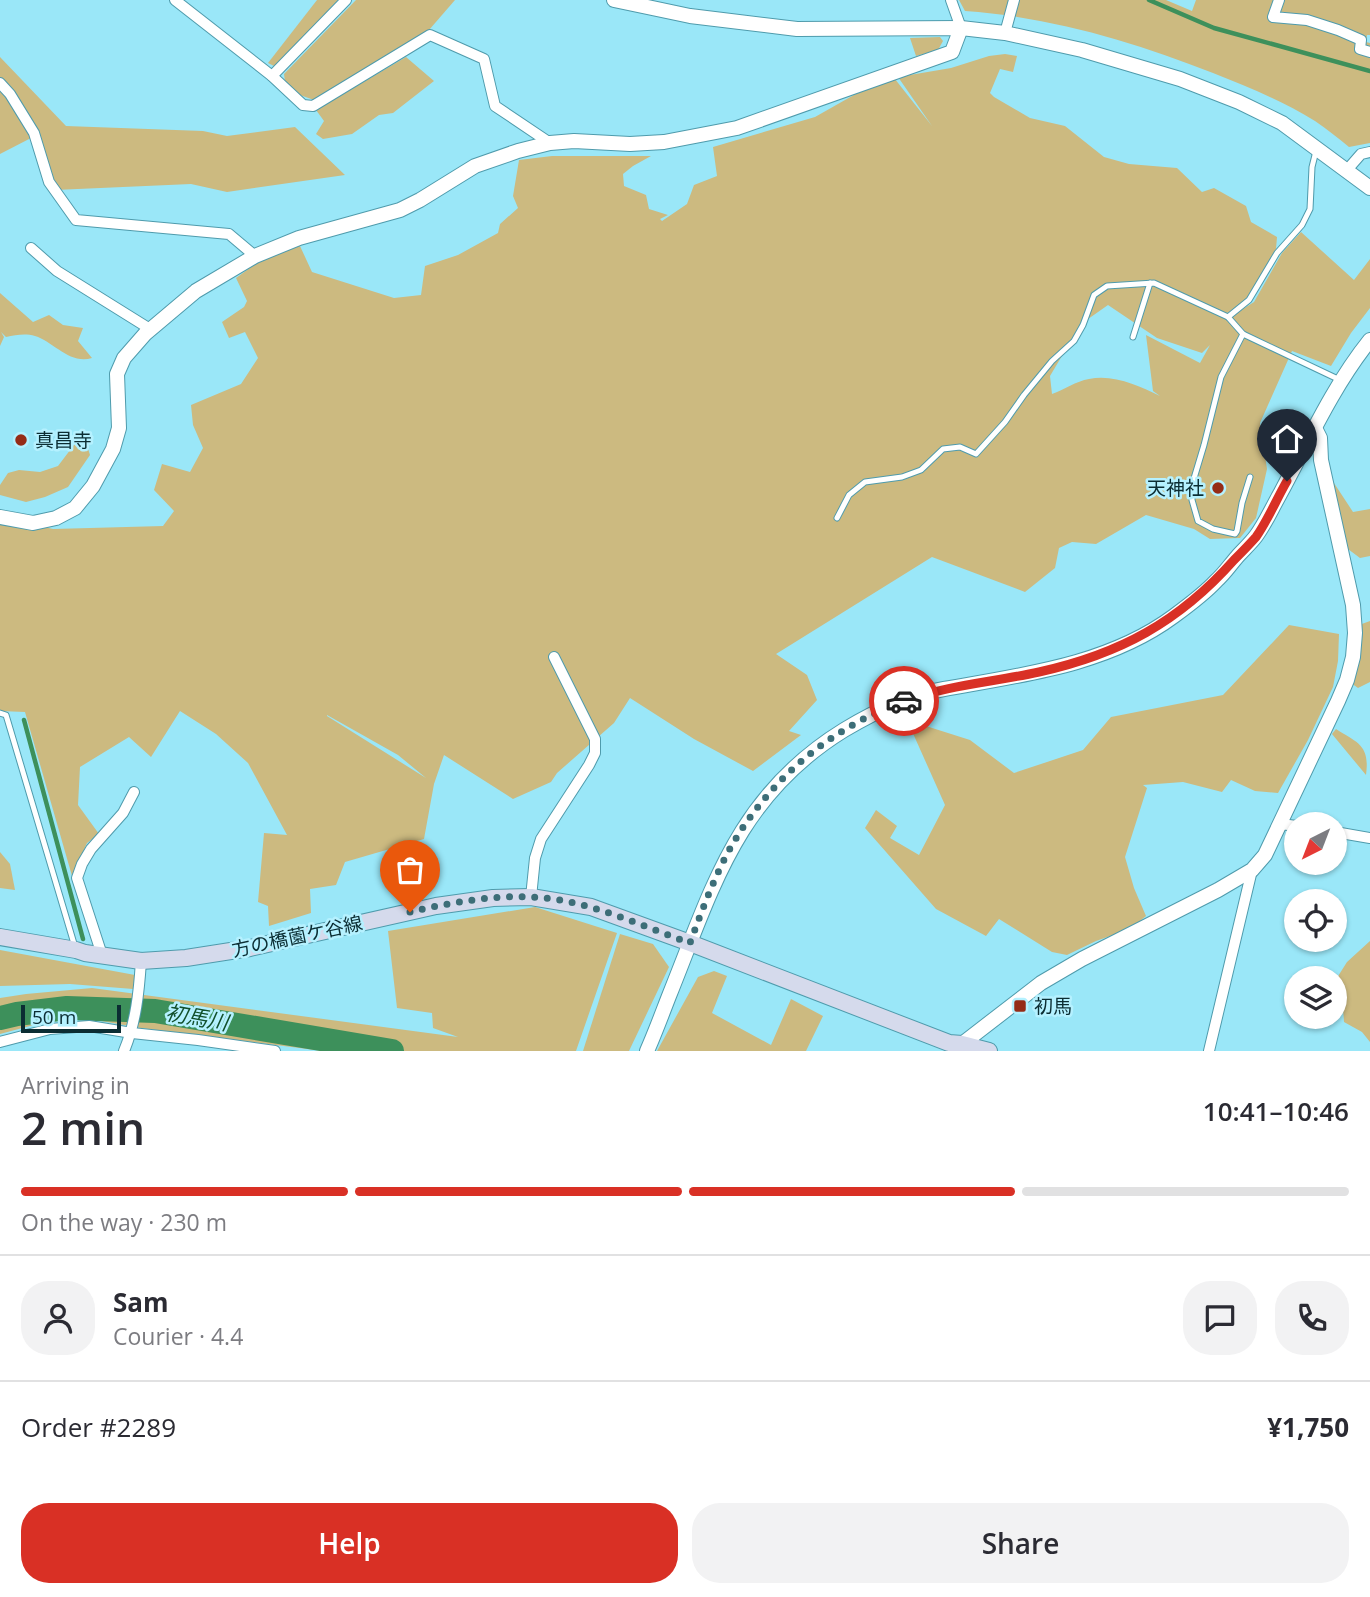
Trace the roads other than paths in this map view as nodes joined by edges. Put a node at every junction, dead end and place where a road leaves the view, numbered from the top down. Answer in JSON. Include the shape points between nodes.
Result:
{"nodes":[{"id":1,"x":175,"y":0,"type":"edge"},
{"id":2,"x":346,"y":0,"type":"edge"},
{"id":3,"x":614,"y":0,"type":"edge"},
{"id":4,"x":951,"y":0,"type":"edge"},
{"id":5,"x":1014,"y":0,"type":"edge"},
{"id":6,"x":1279,"y":0,"type":"edge"},
{"id":7,"x":961,"y":28,"type":"junction"},
{"id":8,"x":1004,"y":33,"type":"junction"},
{"id":9,"x":1370,"y":52,"type":"edge"},
{"id":10,"x":272,"y":76,"type":"junction"},
{"id":11,"x":0,"y":83,"type":"edge"},
{"id":12,"x":550,"y":143,"type":"junction"},
{"id":13,"x":1317,"y":148,"type":"junction"},
{"id":14,"x":1370,"y":152,"type":"edge"},
{"id":15,"x":1347,"y":170,"type":"junction"},
{"id":16,"x":1370,"y":188,"type":"edge"},
{"id":17,"x":31,"y":248,"type":"dead end"},
{"id":18,"x":255,"y":256,"type":"junction"},
{"id":19,"x":1150,"y":283,"type":"junction"},
{"id":20,"x":1228,"y":317,"type":"junction"},
{"id":21,"x":150,"y":329,"type":"junction"},
{"id":22,"x":1243,"y":334,"type":"junction"},
{"id":23,"x":1133,"y":337,"type":"dead end"},
{"id":24,"x":1370,"y":340,"type":"edge"},
{"id":25,"x":1342,"y":381,"type":"junction"},
{"id":26,"x":1315,"y":428,"type":"junction"},
{"id":27,"x":1250,"y":477,"type":"dead end"},
{"id":28,"x":0,"y":517,"type":"edge"},
{"id":29,"x":837,"y":518,"type":"dead end"},
{"id":30,"x":554,"y":657,"type":"dead end"},
{"id":31,"x":0,"y":713,"type":"edge"},
{"id":32,"x":134,"y":792,"type":"dead end"},
{"id":33,"x":1280,"y":824,"type":"junction"},
{"id":34,"x":1284,"y":824,"type":"edge"},
{"id":35,"x":1348,"y":834,"type":"edge"},
{"id":36,"x":1370,"y":838,"type":"edge"},
{"id":37,"x":1252,"y":870,"type":"junction"},
{"id":38,"x":531,"y":897,"type":"junction"},
{"id":39,"x":0,"y":937,"type":"edge"},
{"id":40,"x":690,"y":943,"type":"junction"},
{"id":41,"x":76,"y":950,"type":"junction"},
{"id":42,"x":102,"y":955,"type":"junction"},
{"id":43,"x":141,"y":961,"type":"junction"},
{"id":44,"x":132,"y":1031,"type":"junction"},
{"id":45,"x":0,"y":1042,"type":"edge"},
{"id":46,"x":949,"y":1046,"type":"edge"},
{"id":47,"x":124,"y":1051,"type":"edge"},
{"id":48,"x":275,"y":1051,"type":"edge"},
{"id":49,"x":647,"y":1051,"type":"edge"},
{"id":50,"x":989,"y":1051,"type":"edge"},
{"id":51,"x":1209,"y":1051,"type":"edge"}],
"edges":[{"from":1,"to":10,"type":"street"},
{"from":2,"to":10,"type":"street"},
{"from":3,"to":7,"type":"street","via":[[690,16],[797,29]]},
{"from":4,"to":7,"type":"street"},
{"from":5,"to":8,"type":"street"},
{"from":6,"to":9,"type":"street","via":[[1273,17],[1307,20],[1338,30],[1362,40],[1360,49]]},
{"from":7,"to":8,"type":"street"},
{"from":7,"to":12,"type":"street","via":[[952,52],[737,128],[664,142]]},
{"from":8,"to":13,"type":"street","via":[[1180,79],[1282,123]]},
{"from":10,"to":12,"type":"street","via":[[303,105],[313,106],[430,35],[484,59],[495,106]]},
{"from":11,"to":18,"type":"street","via":[[34,133],[49,181],[76,220],[229,234]]},
{"from":12,"to":18,"type":"street","via":[[475,166],[400,210]]},
{"from":13,"to":15,"type":"street"},
{"from":13,"to":20,"type":"lane","via":[[1310,209],[1303,225],[1278,253],[1249,300]]},
{"from":14,"to":15,"type":"street","via":[[1361,154]]},
{"from":15,"to":16,"type":"street"},
{"from":17,"to":21,"type":"street","via":[[57,271]]},
{"from":18,"to":21,"type":"street","via":[[196,291]]},
{"from":19,"to":20,"type":"lane"},
{"from":19,"to":23,"type":"lane"},
{"from":19,"to":29,"type":"lane","via":[[1107,286],[1094,295],[1074,341],[1052,361],[976,454],[960,447],[943,449],[921,470],[865,482],[849,495]]},
{"from":20,"to":22,"type":"lane"},
{"from":21,"to":28,"type":"street","via":[[124,358],[117,374],[119,428],[93,486],[75,508],[56,517],[33,523]]},
{"from":22,"to":25,"type":"lane"},
{"from":22,"to":27,"type":"lane","via":[[1221,377],[1192,485],[1198,521],[1235,534]]},
{"from":24,"to":25,"type":"street"},
{"from":25,"to":26,"type":"street"},
{"from":26,"to":33,"type":"street","via":[[1353,605],[1353,657],[1347,680]]},
{"from":26,"to":40,"type":"street","via":[[1256,536],[1216,582],[1172,618],[1120,646],[1068,664],[936,690],[888,707],[858,721],[798,763],[739,833]]},
{"from":30,"to":38,"type":"street","via":[[595,738],[595,753],[541,839]]},
{"from":31,"to":41,"type":"lane","via":[[6,715]]},
{"from":32,"to":42,"type":"street","via":[[123,813],[91,849],[77,878]]},
{"from":33,"to":34,"type":"street"},
{"from":33,"to":37,"type":"street"},
{"from":35,"to":36,"type":"street"},
{"from":37,"to":46,"type":"street","via":[[1082,959]]},
{"from":37,"to":51,"type":"street"},
{"from":38,"to":40,"type":"main road","name":"方の橋薗ケ谷線","via":[[591,907]]},
{"from":38,"to":43,"type":"main road","name":"方の橋薗ケ谷線","via":[[436,906],[250,948]]},
{"from":39,"to":41,"type":"main road","name":"方の橋薗ケ谷線"},
{"from":40,"to":46,"type":"main road","name":"方の橋薗ケ谷線"},
{"from":40,"to":49,"type":"street"},
{"from":41,"to":42,"type":"main road","name":"方の橋薗ケ谷線"},
{"from":42,"to":43,"type":"main road","name":"方の橋薗ケ谷線"},
{"from":43,"to":44,"type":"street"},
{"from":44,"to":45,"type":"street","via":[[89,1026],[50,1029]]},
{"from":44,"to":47,"type":"street"},
{"from":44,"to":48,"type":"street"},
{"from":46,"to":50,"type":"main road","name":"方の橋薗ケ谷線"}]}
